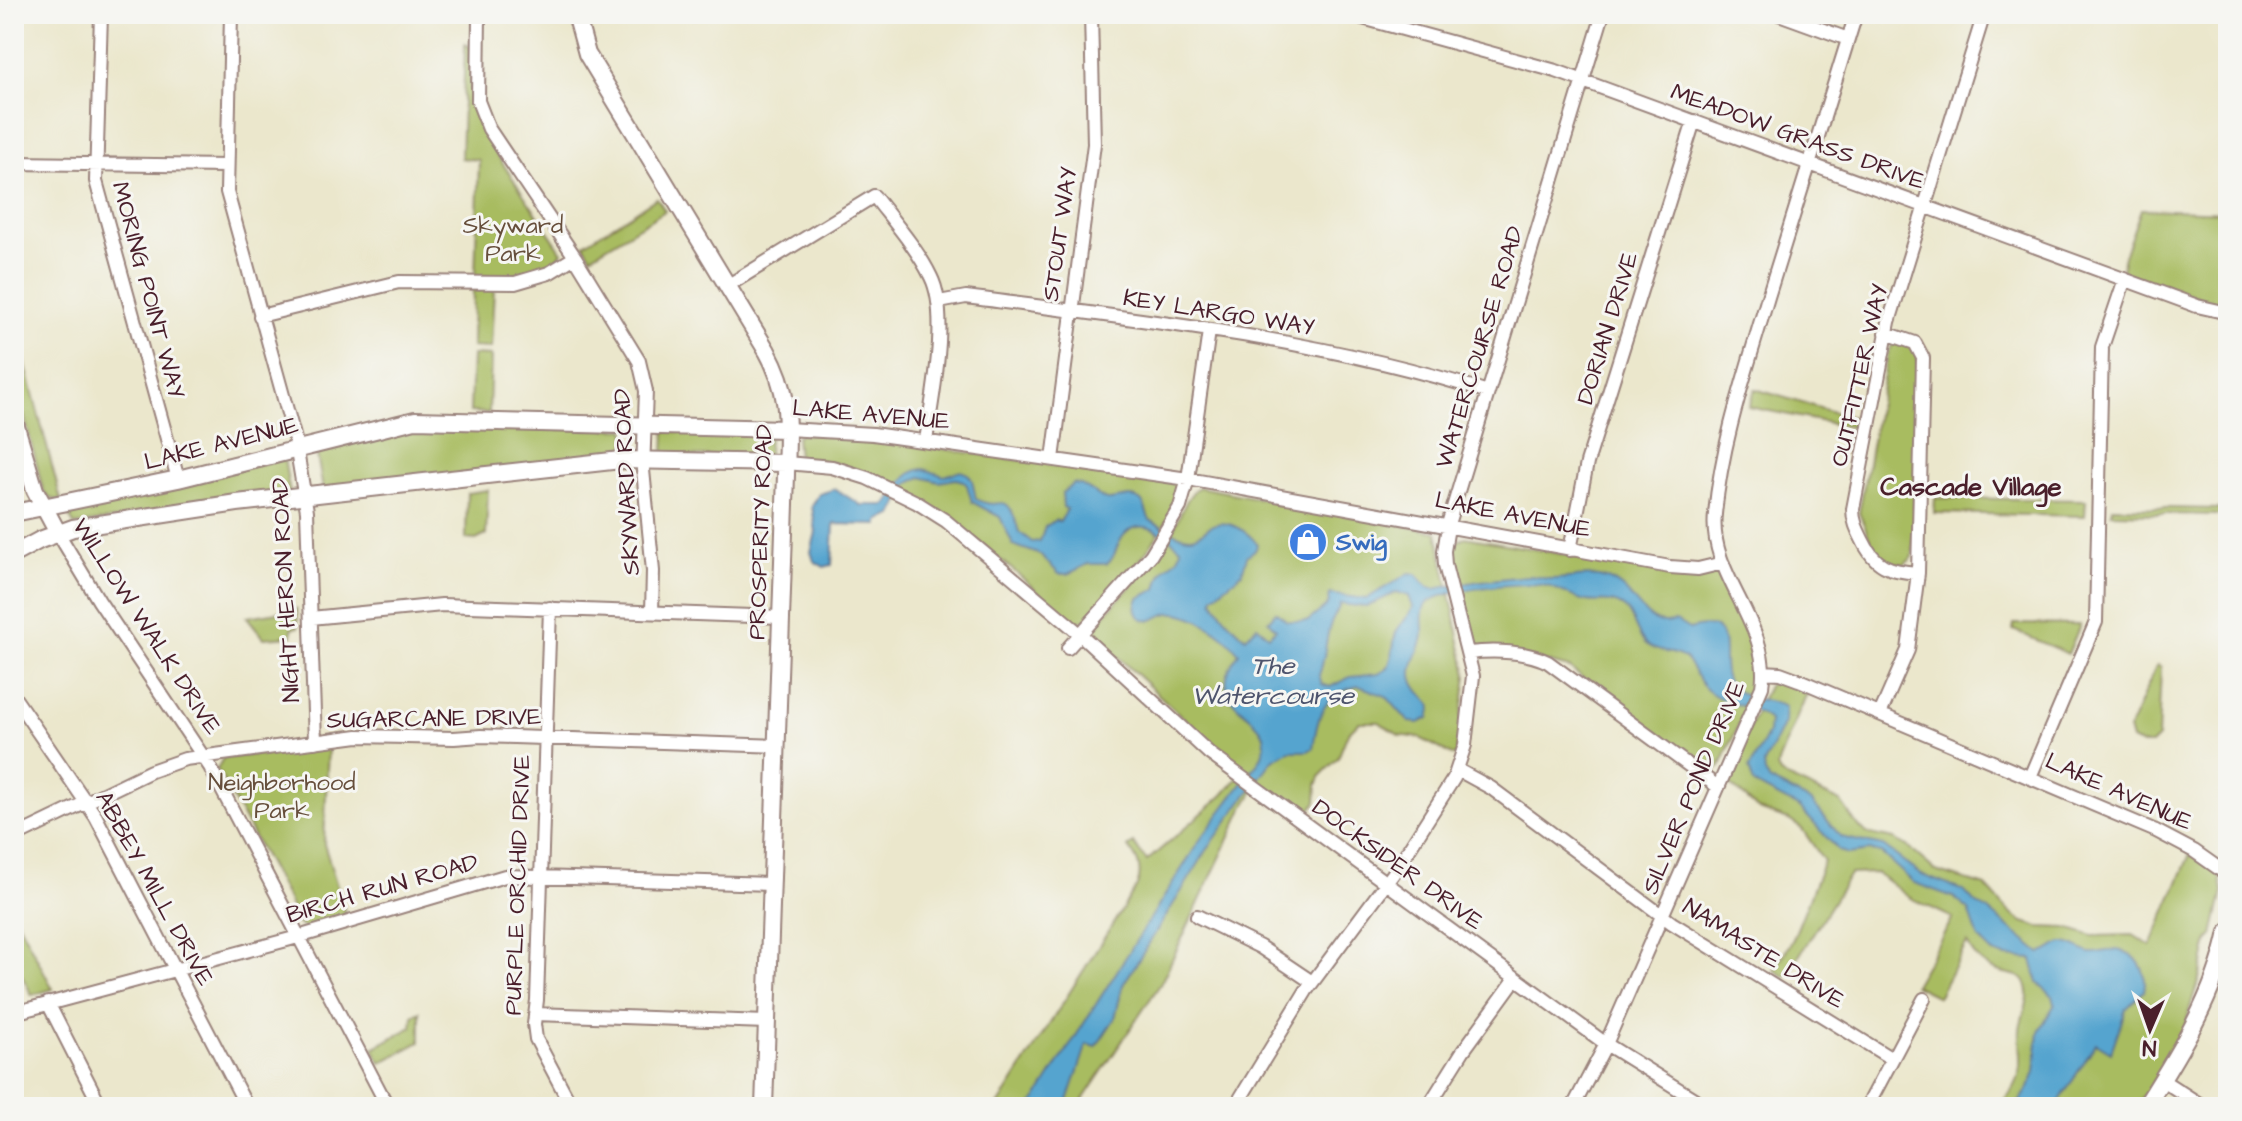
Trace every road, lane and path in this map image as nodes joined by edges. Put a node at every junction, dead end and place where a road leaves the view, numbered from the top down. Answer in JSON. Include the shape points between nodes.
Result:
{"nodes":[{"id":1,"x":101,"y":14,"type":"edge"},
{"id":2,"x":231,"y":14,"type":"edge"},
{"id":3,"x":479,"y":14,"type":"edge"},
{"id":4,"x":576,"y":14,"type":"edge"},
{"id":5,"x":1091,"y":14,"type":"edge"},
{"id":6,"x":1348,"y":14,"type":"edge"},
{"id":7,"x":1603,"y":14,"type":"edge"},
{"id":8,"x":1779,"y":14,"type":"edge"},
{"id":9,"x":1856,"y":14,"type":"edge"},
{"id":10,"x":1984,"y":14,"type":"edge"},
{"id":11,"x":1848,"y":39,"type":"junction"},
{"id":12,"x":1582,"y":80,"type":"junction"},
{"id":13,"x":1694,"y":121,"type":"junction"},
{"id":14,"x":14,"y":163,"type":"edge"},
{"id":15,"x":95,"y":163,"type":"junction"},
{"id":16,"x":1809,"y":164,"type":"junction"},
{"id":17,"x":226,"y":166,"type":"junction"},
{"id":18,"x":1926,"y":206,"type":"junction"},
{"id":19,"x":575,"y":257,"type":"junction"},
{"id":20,"x":2125,"y":279,"type":"junction"},
{"id":21,"x":727,"y":286,"type":"junction"},
{"id":22,"x":939,"y":302,"type":"junction"},
{"id":23,"x":1070,"y":311,"type":"junction"},
{"id":24,"x":2228,"y":313,"type":"edge"},
{"id":25,"x":260,"y":316,"type":"junction"},
{"id":26,"x":1209,"y":331,"type":"junction"},
{"id":27,"x":1886,"y":333,"type":"junction"},
{"id":28,"x":1488,"y":392,"type":"junction"},
{"id":29,"x":14,"y":420,"type":"edge"},
{"id":30,"x":646,"y":426,"type":"junction"},
{"id":31,"x":787,"y":429,"type":"junction"},
{"id":32,"x":926,"y":441,"type":"junction"},
{"id":33,"x":297,"y":449,"type":"junction"},
{"id":34,"x":644,"y":459,"type":"junction"},
{"id":35,"x":1053,"y":459,"type":"junction"},
{"id":36,"x":786,"y":463,"type":"junction"},
{"id":37,"x":178,"y":479,"type":"junction"},
{"id":38,"x":1188,"y":479,"type":"junction"},
{"id":39,"x":304,"y":495,"type":"junction"},
{"id":40,"x":43,"y":508,"type":"junction"},
{"id":41,"x":14,"y":513,"type":"edge"},
{"id":42,"x":1448,"y":526,"type":"junction"},
{"id":43,"x":58,"y":533,"type":"junction"},
{"id":44,"x":1570,"y":550,"type":"junction"},
{"id":45,"x":14,"y":554,"type":"edge"},
{"id":46,"x":1723,"y":563,"type":"junction"},
{"id":47,"x":1918,"y":573,"type":"junction"},
{"id":48,"x":550,"y":608,"type":"junction"},
{"id":49,"x":652,"y":612,"type":"junction"},
{"id":50,"x":781,"y":617,"type":"junction"},
{"id":51,"x":311,"y":618,"type":"junction"},
{"id":52,"x":1080,"y":634,"type":"junction"},
{"id":53,"x":1068,"y":648,"type":"dead end"},
{"id":54,"x":1469,"y":653,"type":"junction"},
{"id":55,"x":1763,"y":672,"type":"junction"},
{"id":56,"x":14,"y":697,"type":"edge"},
{"id":57,"x":1880,"y":714,"type":"junction"},
{"id":58,"x":545,"y":738,"type":"junction"},
{"id":59,"x":315,"y":742,"type":"junction"},
{"id":60,"x":777,"y":746,"type":"junction"},
{"id":61,"x":202,"y":756,"type":"junction"},
{"id":62,"x":1458,"y":770,"type":"junction"},
{"id":63,"x":2030,"y":777,"type":"junction"},
{"id":64,"x":1718,"y":787,"type":"junction"},
{"id":65,"x":85,"y":803,"type":"junction"},
{"id":66,"x":14,"y":837,"type":"edge"},
{"id":67,"x":2228,"y":875,"type":"edge"},
{"id":68,"x":540,"y":876,"type":"junction"},
{"id":69,"x":1387,"y":883,"type":"junction"},
{"id":70,"x":772,"y":884,"type":"junction"},
{"id":71,"x":1663,"y":915,"type":"junction"},
{"id":72,"x":1197,"y":916,"type":"dead end"},
{"id":73,"x":2228,"y":932,"type":"edge"},
{"id":74,"x":298,"y":937,"type":"junction"},
{"id":75,"x":175,"y":969,"type":"junction"},
{"id":76,"x":1516,"y":978,"type":"junction"},
{"id":77,"x":1312,"y":982,"type":"junction"},
{"id":78,"x":1924,"y":999,"type":"dead end"},
{"id":79,"x":48,"y":1003,"type":"junction"},
{"id":80,"x":14,"y":1013,"type":"edge"},
{"id":81,"x":535,"y":1014,"type":"junction"},
{"id":82,"x":767,"y":1022,"type":"junction"},
{"id":83,"x":1606,"y":1044,"type":"junction"},
{"id":84,"x":1892,"y":1059,"type":"junction"},
{"id":85,"x":2162,"y":1080,"type":"junction"},
{"id":86,"x":101,"y":1107,"type":"edge"},
{"id":87,"x":247,"y":1107,"type":"edge"},
{"id":88,"x":388,"y":1107,"type":"edge"},
{"id":89,"x":572,"y":1107,"type":"edge"},
{"id":90,"x":764,"y":1107,"type":"edge"},
{"id":91,"x":1235,"y":1107,"type":"edge"},
{"id":92,"x":1428,"y":1107,"type":"edge"},
{"id":93,"x":1573,"y":1107,"type":"edge"},
{"id":94,"x":1707,"y":1107,"type":"edge"},
{"id":95,"x":1867,"y":1107,"type":"edge"},
{"id":96,"x":2145,"y":1107,"type":"edge"},
{"id":97,"x":2204,"y":1107,"type":"edge"}],
"edges":[{"from":1,"to":15,"type":"street","name":"MORING POINT WAY"},
{"from":2,"to":17,"type":"street","name":"NIGHT HERON ROAD"},
{"from":3,"to":19,"type":"street","name":"SKYWARD ROAD","via":[[477,86],[482,114]]},
{"from":4,"to":21,"type":"street","name":"PROSPERITY ROAD","via":[[593,66]]},
{"from":5,"to":23,"type":"street","name":"STOUT WAY","via":[[1094,144]]},
{"from":6,"to":12,"type":"street","name":"MEADOW GRASS DRIVE"},
{"from":7,"to":12,"type":"street","name":"WATERCOURSE ROAD"},
{"from":8,"to":11,"type":"street"},
{"from":9,"to":11,"type":"street","name":"SILVER POND DRIVE"},
{"from":10,"to":18,"type":"street","name":"OUTFITTER WAY"},
{"from":11,"to":16,"type":"street","name":"SILVER POND DRIVE"},
{"from":12,"to":13,"type":"street","name":"MEADOW GRASS DRIVE"},
{"from":12,"to":28,"type":"street","name":"WATERCOURSE ROAD"},
{"from":13,"to":16,"type":"street","name":"MEADOW GRASS DRIVE"},
{"from":13,"to":44,"type":"street","name":"DORIAN DRIVE","via":[[1587,463]]},
{"from":14,"to":15,"type":"street"},
{"from":15,"to":17,"type":"street"},
{"from":15,"to":37,"type":"street","name":"MORING POINT WAY","via":[[107,226]]},
{"from":16,"to":18,"type":"street","name":"MEADOW GRASS DRIVE"},
{"from":16,"to":46,"type":"street","name":"SILVER POND DRIVE","via":[[1730,426],[1714,516]]},
{"from":17,"to":25,"type":"street","name":"NIGHT HERON ROAD","via":[[227,192]]},
{"from":18,"to":20,"type":"street","name":"MEADOW GRASS DRIVE"},
{"from":18,"to":27,"type":"street","name":"OUTFITTER WAY"},
{"from":19,"to":25,"type":"street","via":[[515,283],[399,282]]},
{"from":19,"to":30,"type":"street","name":"SKYWARD ROAD","via":[[639,361]]},
{"from":20,"to":24,"type":"street","name":"MEADOW GRASS DRIVE"},
{"from":20,"to":63,"type":"street","via":[[2102,347],[2096,622]]},
{"from":21,"to":22,"type":"street","via":[[874,196],[931,277]]},
{"from":21,"to":31,"type":"street","name":"PROSPERITY ROAD","via":[[778,371]]},
{"from":22,"to":23,"type":"street","name":"KEY LARGO WAY","via":[[966,297]]},
{"from":22,"to":32,"type":"street"},
{"from":23,"to":26,"type":"street","name":"KEY LARGO WAY"},
{"from":23,"to":35,"type":"street","name":"STOUT WAY"},
{"from":25,"to":33,"type":"street","name":"NIGHT HERON ROAD"},
{"from":26,"to":28,"type":"street","name":"KEY LARGO WAY","via":[[1360,357]]},
{"from":26,"to":38,"type":"street"},
{"from":27,"to":47,"type":"street","via":[[1915,343],[1923,358]]},
{"from":27,"to":47,"type":"street","name":"OUTFITTER WAY","via":[[1852,513],[1874,560],[1896,571]]},
{"from":28,"to":42,"type":"street","name":"WATERCOURSE ROAD"},
{"from":29,"to":40,"type":"street","name":"WILLOW WALK DRIVE"},
{"from":30,"to":31,"type":"street","name":"LAKE AVENUE"},
{"from":30,"to":33,"type":"street","name":"LAKE AVENUE","via":[[427,419]]},
{"from":30,"to":34,"type":"street","name":"SKYWARD ROAD"},
{"from":31,"to":32,"type":"street","name":"LAKE AVENUE"},
{"from":31,"to":36,"type":"street","name":"PROSPERITY ROAD"},
{"from":32,"to":35,"type":"street","name":"LAKE AVENUE"},
{"from":33,"to":37,"type":"street","name":"LAKE AVENUE"},
{"from":33,"to":39,"type":"street","name":"NIGHT HERON ROAD"},
{"from":34,"to":36,"type":"street"},
{"from":34,"to":39,"type":"street"},
{"from":34,"to":49,"type":"street","name":"SKYWARD ROAD"},
{"from":35,"to":38,"type":"street","name":"LAKE AVENUE"},
{"from":36,"to":50,"type":"street","name":"PROSPERITY ROAD"},
{"from":36,"to":52,"type":"street","via":[[832,467],[912,500],[964,535]]},
{"from":37,"to":40,"type":"street","name":"LAKE AVENUE"},
{"from":38,"to":42,"type":"street","name":"LAKE AVENUE"},
{"from":38,"to":52,"type":"street","via":[[1158,545]]},
{"from":39,"to":43,"type":"street"},
{"from":39,"to":51,"type":"street","name":"NIGHT HERON ROAD"},
{"from":40,"to":41,"type":"street","name":"LAKE AVENUE"},
{"from":40,"to":43,"type":"street","name":"WILLOW WALK DRIVE"},
{"from":42,"to":44,"type":"street","name":"LAKE AVENUE"},
{"from":42,"to":54,"type":"street","name":"WATERCOURSE ROAD","via":[[1444,551]]},
{"from":43,"to":45,"type":"street"},
{"from":43,"to":61,"type":"street","name":"WILLOW WALK DRIVE"},
{"from":44,"to":46,"type":"street","name":"LAKE AVENUE","via":[[1680,569]]},
{"from":46,"to":55,"type":"street","name":"SILVER POND DRIVE","via":[[1756,634]]},
{"from":47,"to":57,"type":"street","via":[[1908,650]]},
{"from":48,"to":49,"type":"street"},
{"from":48,"to":51,"type":"street","via":[[433,605]]},
{"from":48,"to":58,"type":"street","name":"PURPLE ORCHID DRIVE"},
{"from":49,"to":50,"type":"street"},
{"from":50,"to":60,"type":"street","name":"PROSPERITY ROAD"},
{"from":51,"to":59,"type":"street","name":"NIGHT HERON ROAD"},
{"from":52,"to":53,"type":"street"},
{"from":52,"to":69,"type":"street","name":"DOCKSIDER DRIVE","via":[[1218,760]]},
{"from":54,"to":62,"type":"street","name":"WATERCOURSE ROAD","via":[[1473,692]]},
{"from":54,"to":64,"type":"street","via":[[1499,652],[1548,662]]},
{"from":55,"to":57,"type":"street","name":"LAKE AVENUE","via":[[1789,676]]},
{"from":55,"to":64,"type":"street","name":"SILVER POND DRIVE","via":[[1760,691]]},
{"from":56,"to":65,"type":"street","name":"ABBEY MILL DRIVE"},
{"from":57,"to":63,"type":"street","name":"LAKE AVENUE"},
{"from":58,"to":59,"type":"street","name":"SUGARCANE DRIVE","via":[[375,736]]},
{"from":58,"to":60,"type":"street","name":"SUGARCANE DRIVE"},
{"from":58,"to":68,"type":"street","name":"PURPLE ORCHID DRIVE"},
{"from":59,"to":61,"type":"street","name":"SUGARCANE DRIVE"},
{"from":60,"to":70,"type":"street","name":"PROSPERITY ROAD"},
{"from":61,"to":65,"type":"street","name":"SUGARCANE DRIVE","via":[[162,766]]},
{"from":61,"to":74,"type":"street","name":"WILLOW WALK DRIVE"},
{"from":62,"to":69,"type":"street","name":"WATERCOURSE ROAD"},
{"from":62,"to":71,"type":"street","name":"NAMASTE DRIVE","via":[[1491,788]]},
{"from":63,"to":67,"type":"street","name":"LAKE AVENUE","via":[[2165,836]]},
{"from":64,"to":71,"type":"street","name":"SILVER POND DRIVE"},
{"from":65,"to":66,"type":"street","name":"SUGARCANE DRIVE"},
{"from":65,"to":75,"type":"street","name":"ABBEY MILL DRIVE"},
{"from":68,"to":70,"type":"street","name":"BIRCH RUN ROAD"},
{"from":68,"to":74,"type":"street","name":"BIRCH RUN ROAD","via":[[496,878]]},
{"from":68,"to":81,"type":"street","name":"PURPLE ORCHID DRIVE"},
{"from":69,"to":76,"type":"street","name":"DOCKSIDER DRIVE"},
{"from":69,"to":77,"type":"street","name":"WATERCOURSE ROAD"},
{"from":70,"to":82,"type":"street","name":"PROSPERITY ROAD"},
{"from":71,"to":83,"type":"street","name":"SILVER POND DRIVE"},
{"from":71,"to":84,"type":"street","name":"NAMASTE DRIVE"},
{"from":72,"to":77,"type":"street","via":[[1260,947]]},
{"from":73,"to":85,"type":"street","via":[[2195,1024]]},
{"from":74,"to":75,"type":"street","name":"BIRCH RUN ROAD"},
{"from":74,"to":88,"type":"street","name":"WILLOW WALK DRIVE"},
{"from":75,"to":79,"type":"street","name":"BIRCH RUN ROAD"},
{"from":75,"to":87,"type":"street","name":"ABBEY MILL DRIVE"},
{"from":76,"to":83,"type":"street","name":"DOCKSIDER DRIVE"},
{"from":76,"to":92,"type":"street"},
{"from":77,"to":91,"type":"street","name":"WATERCOURSE ROAD"},
{"from":78,"to":84,"type":"street"},
{"from":79,"to":80,"type":"street","name":"BIRCH RUN ROAD"},
{"from":79,"to":86,"type":"street"},
{"from":81,"to":82,"type":"street"},
{"from":81,"to":89,"type":"street","name":"PURPLE ORCHID DRIVE","via":[[536,1039]]},
{"from":82,"to":90,"type":"street","name":"PROSPERITY ROAD"},
{"from":83,"to":93,"type":"street","name":"SILVER POND DRIVE"},
{"from":83,"to":94,"type":"street","name":"DOCKSIDER DRIVE"},
{"from":84,"to":95,"type":"street"},
{"from":85,"to":96,"type":"street"},
{"from":85,"to":97,"type":"street"}]}
